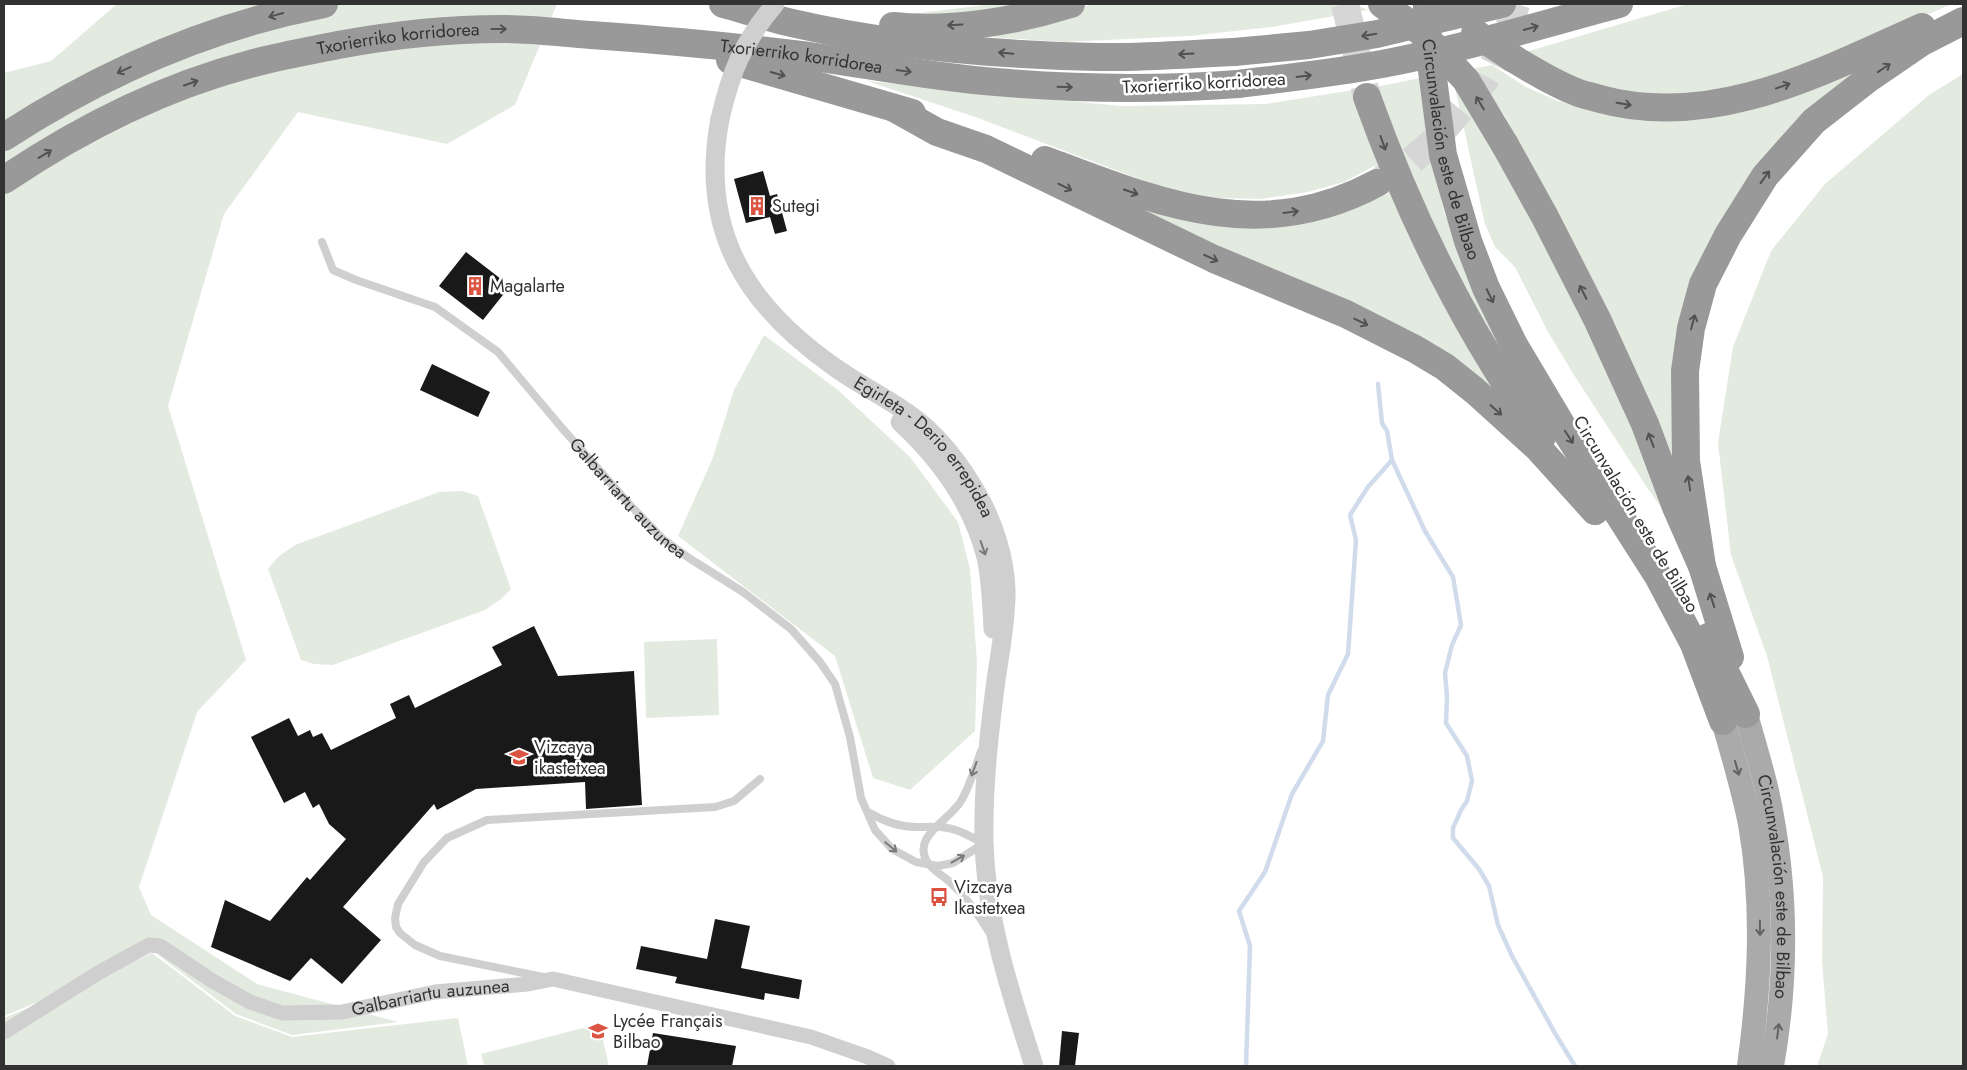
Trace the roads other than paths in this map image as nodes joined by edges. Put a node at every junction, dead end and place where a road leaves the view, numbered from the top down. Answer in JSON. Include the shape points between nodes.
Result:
{"nodes":[{"id":1,"x":324,"y":4,"type":"edge"},
{"id":2,"x":724,"y":4,"type":"edge"},
{"id":3,"x":776,"y":4,"type":"edge"},
{"id":4,"x":1071,"y":4,"type":"edge"},
{"id":5,"x":1382,"y":4,"type":"edge"},
{"id":6,"x":1428,"y":4,"type":"edge"},
{"id":7,"x":1442,"y":4,"type":"edge"},
{"id":8,"x":1446,"y":4,"type":"edge"},
{"id":9,"x":1502,"y":4,"type":"edge"},
{"id":10,"x":1619,"y":4,"type":"edge"},
{"id":11,"x":1963,"y":10,"type":"edge"},
{"id":12,"x":1963,"y":21,"type":"edge"},
{"id":13,"x":664,"y":40,"type":"junction"},
{"id":14,"x":1367,"y":97,"type":"tunnel mouth"},
{"id":15,"x":894,"y":108,"type":"junction"},
{"id":16,"x":4,"y":137,"type":"edge"},
{"id":17,"x":4,"y":180,"type":"edge"},
{"id":18,"x":1378,"y":183,"type":"tunnel mouth"},
{"id":19,"x":322,"y":242,"type":"dead end"},
{"id":20,"x":1595,"y":511,"type":"junction"},
{"id":21,"x":1702,"y":566,"type":"junction"},
{"id":22,"x":1734,"y":718,"type":"junction"},
{"id":23,"x":991,"y":724,"type":"junction"},
{"id":24,"x":760,"y":779,"type":"dead end"},
{"id":25,"x":868,"y":812,"type":"junction"},
{"id":26,"x":936,"y":827,"type":"junction"},
{"id":27,"x":984,"y":843,"type":"junction"},
{"id":28,"x":929,"y":865,"type":"junction"},
{"id":29,"x":998,"y":946,"type":"junction"},
{"id":30,"x":553,"y":980,"type":"junction"},
{"id":31,"x":4,"y":1032,"type":"edge"},
{"id":32,"x":888,"y":1066,"type":"edge"},
{"id":33,"x":1034,"y":1066,"type":"edge"},
{"id":34,"x":1749,"y":1066,"type":"edge"},
{"id":35,"x":1772,"y":1066,"type":"edge"}],
"edges":[{"from":1,"to":16,"type":"highway","one_way":true,"via":[[243,23],[190,42],[99,82]]},
{"from":4,"to":2,"type":"highway","one_way":true,"via":[[996,22],[903,27]]},
{"from":9,"to":2,"type":"highway","name":"Txorierriko korridorea","one_way":true,"bridge":true,"via":[[1376,34],[1309,45],[1234,52],[1098,57],[946,48],[867,37],[792,23]]},
{"from":3,"to":23,"type":"street","name":"Egirleta - Derio errepidea","bridge":true,"via":[[759,24],[734,68],[720,119],[715,156],[717,200],[724,232],[746,281],[771,315],[811,350],[855,381],[917,438],[935,457],[961,495],[986,556],[991,590],[996,682]]},
{"from":21,"to":5,"type":"highway","one_way":true,"bridge":true,"via":[[1645,424],[1597,319],[1505,145],[1466,80],[1420,31]]},
{"from":6,"to":22,"type":"highway","name":"Circunvalación este de Bilbao","one_way":true,"via":[[1426,32],[1444,155],[1468,241],[1486,288],[1523,361],[1658,576]]},
{"from":7,"to":22,"type":"highway","name":"Circunvalación este de Bilbao","via":[[1440,31],[1457,137],[1477,216],[1497,268],[1549,370],[1661,549],[1697,614]]},
{"from":8,"to":11,"type":"highway","one_way":true,"bridge":true,"via":[[1474,32],[1539,74],[1576,92],[1619,104],[1654,108],[1729,102],[1805,79]]},
{"from":13,"to":10,"type":"highway","name":"Txorierriko korridorea","one_way":true,"bridge":true,"via":[[803,55],[994,82],[1127,88],[1238,84],[1382,64],[1476,43]]},
{"from":21,"to":12,"type":"highway","one_way":true,"via":[[1686,462],[1685,371],[1691,328],[1704,284],[1728,235],[1765,176],[1814,121],[1922,42]]},
{"from":13,"to":15,"type":"highway","one_way":true},
{"from":17,"to":13,"type":"highway","name":"Txorierriko korridorea","one_way":true,"via":[[56,148],[140,104],[248,64],[304,52],[379,38],[476,29]]},
{"from":14,"to":20,"type":"highway","one_way":true,"via":[[1387,154],[1458,302],[1526,415]]},
{"from":15,"to":18,"type":"highway","one_way":true,"via":[[953,125],[1150,199],[1210,212],[1242,216],[1310,209],[1355,195]]},
{"from":15,"to":20,"type":"highway","one_way":true,"via":[[938,132],[986,149],[1214,259],[1346,314],[1415,349],[1445,367],[1482,397],[1539,449]]},
{"from":19,"to":25,"type":"lane","name":"Galbarriartu auzunea","via":[[333,270],[435,307],[498,352],[663,539],[743,592],[790,629],[835,684],[850,736],[860,792]]},
{"from":20,"to":22,"type":"highway"},
{"from":22,"to":21,"type":"highway","one_way":true,"via":[[1729,653]]},
{"from":22,"to":34,"type":"main road","name":"Circunvalación este de Bilbao","one_way":true,"via":[[1738,772],[1750,825],[1759,901],[1758,981]]},
{"from":35,"to":22,"type":"main road","name":"Circunvalación este de Bilbao","one_way":true,"via":[[1782,995],[1783,900],[1773,820],[1761,766]]},
{"from":23,"to":26,"type":"lane","one_way":true,"via":[[965,795]]},
{"from":23,"to":27,"type":"street","name":"Egirleta - Derio errepidea"},
{"from":24,"to":30,"type":"lane","via":[[734,801],[715,807],[487,820],[447,838],[424,862],[398,904],[395,918],[400,934],[440,956]]},
{"from":25,"to":26,"type":"lane","via":[[896,825]]},
{"from":25,"to":28,"type":"lane","name":"Galbarriartu auzunea","one_way":true,"via":[[875,830],[892,849]]},
{"from":26,"to":27,"type":"lane","via":[[958,830]]},
{"from":26,"to":28,"type":"lane","via":[[924,843],[924,857]]},
{"from":28,"to":27,"type":"lane","one_way":true,"via":[[953,863]]},
{"from":27,"to":29,"type":"street","via":[[991,915]]},
{"from":28,"to":29,"type":"lane","via":[[973,907]]},
{"from":29,"to":33,"type":"street"},
{"from":30,"to":31,"type":"street","name":"Galbarriartu auzunea","via":[[435,992],[342,1012],[282,1013],[250,1002],[160,946],[149,946],[98,973]]},
{"from":30,"to":32,"type":"street","name":"Galbarriartu auzunea","via":[[811,1036]]}]}
